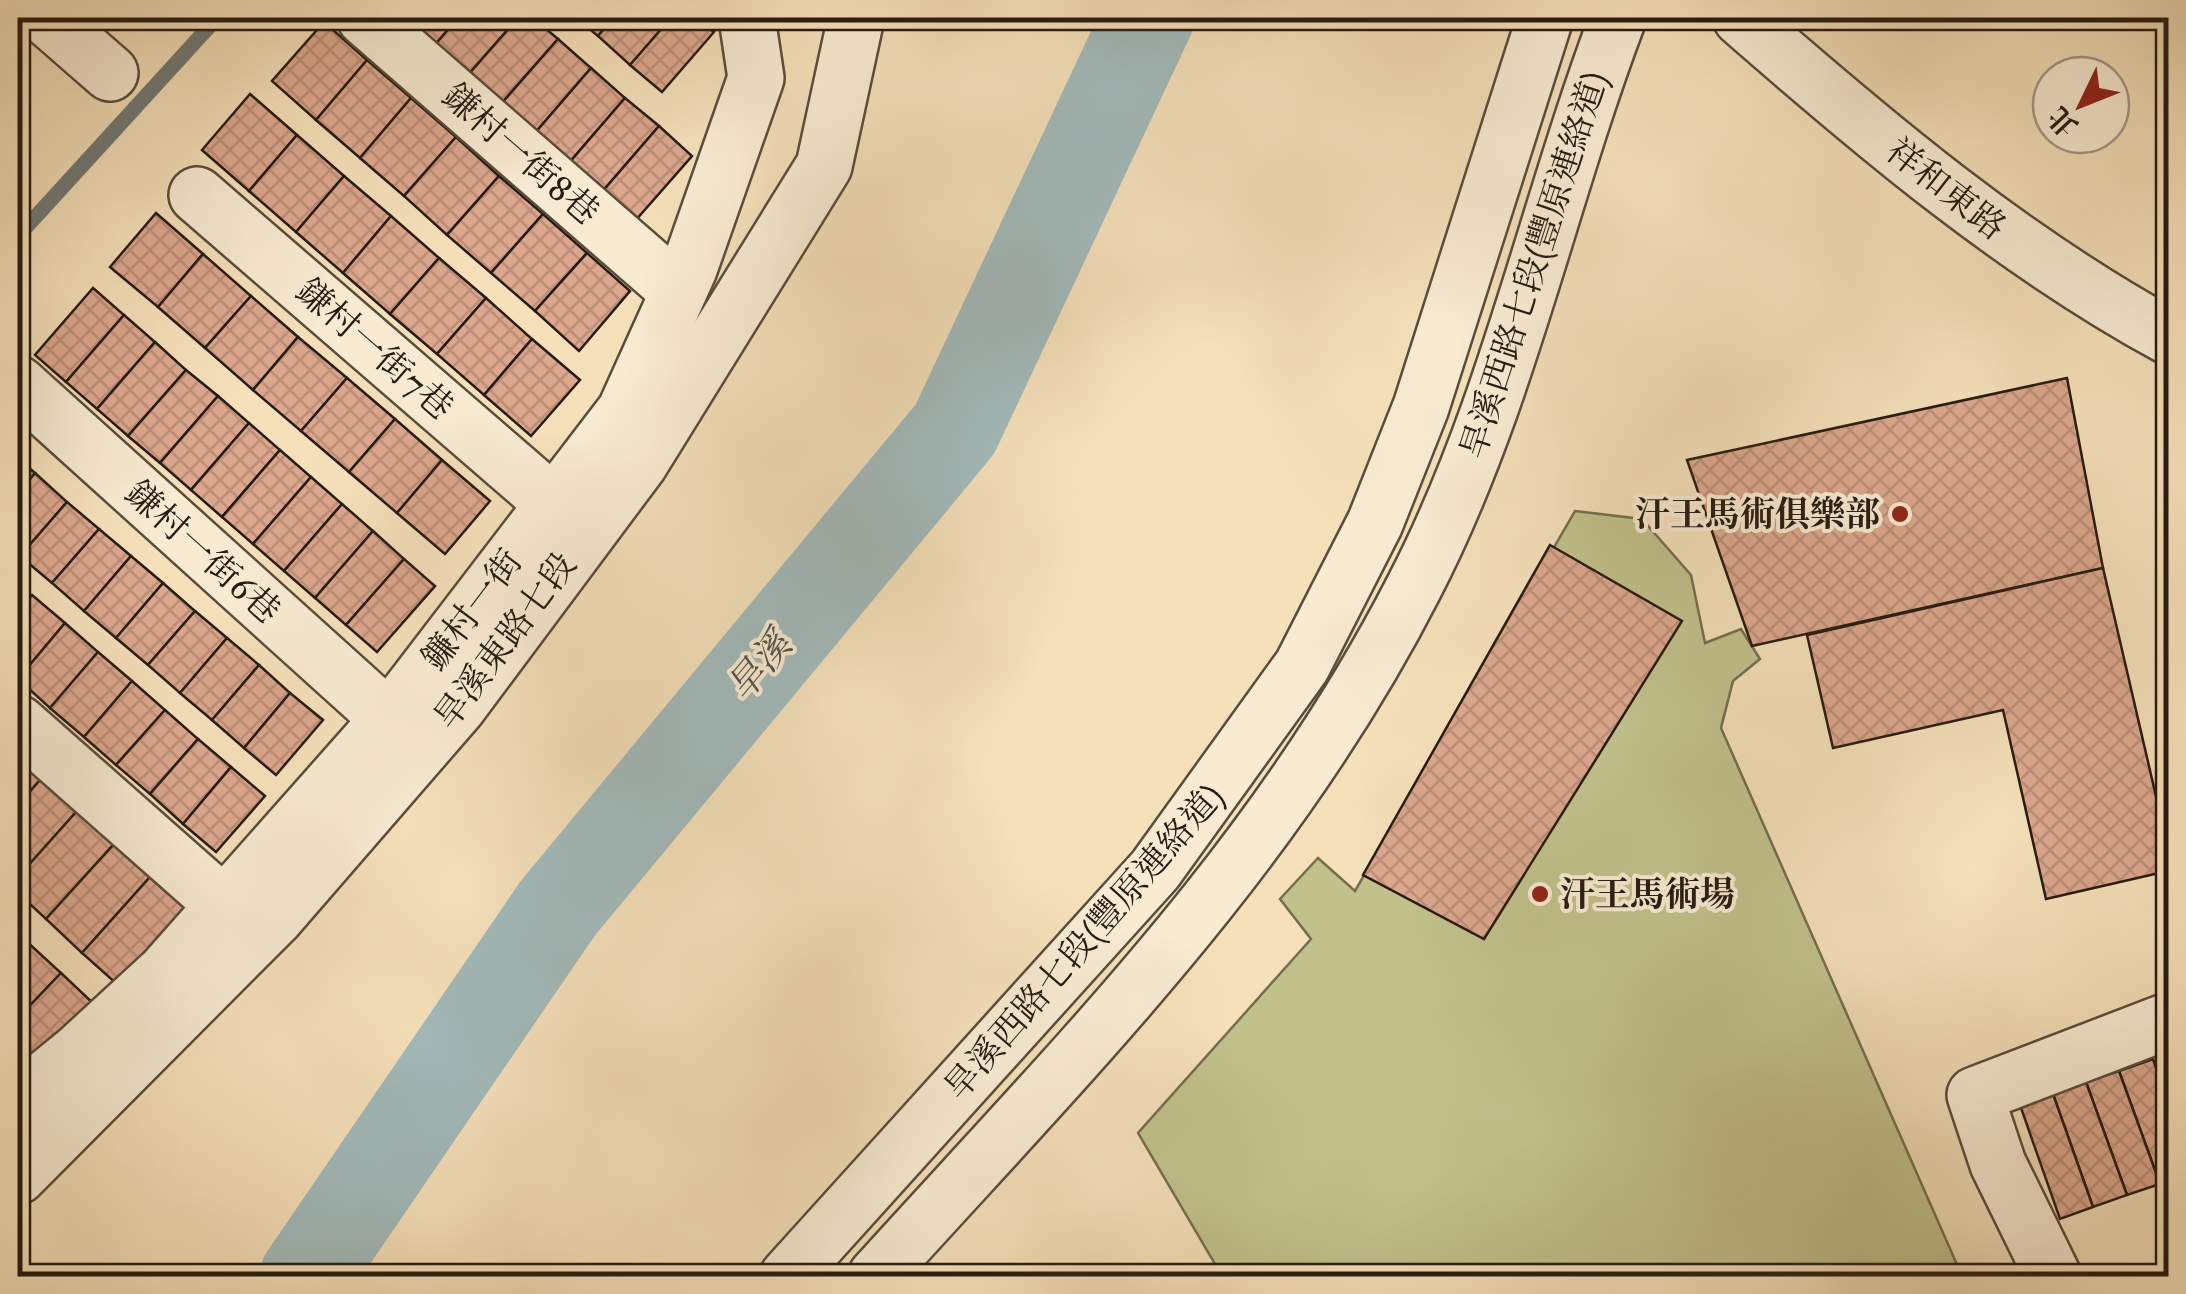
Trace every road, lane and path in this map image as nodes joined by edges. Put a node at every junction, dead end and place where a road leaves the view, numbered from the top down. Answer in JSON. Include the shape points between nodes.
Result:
{"nodes":[{"id":1,"x":47,"y":18,"type":"edge"},
{"id":2,"x":364,"y":18,"type":"edge"},
{"id":3,"x":747,"y":18,"type":"edge"},
{"id":4,"x":856,"y":18,"type":"edge"},
{"id":5,"x":1545,"y":18,"type":"edge"},
{"id":6,"x":1618,"y":18,"type":"edge"},
{"id":7,"x":1742,"y":18,"type":"edge"},
{"id":8,"x":110,"y":74,"type":"dead end"},
{"id":9,"x":197,"y":194,"type":"dead end"},
{"id":10,"x":678,"y":292,"type":"junction"},
{"id":11,"x":2168,"y":336,"type":"edge"},
{"id":12,"x":18,"y":384,"type":"edge"},
{"id":13,"x":554,"y":504,"type":"junction"},
{"id":14,"x":389,"y":719,"type":"junction"},
{"id":15,"x":18,"y":723,"type":"edge"},
{"id":16,"x":224,"y":905,"type":"junction"},
{"id":17,"x":2168,"y":1021,"type":"edge"},
{"id":18,"x":20,"y":1094,"type":"edge"},
{"id":19,"x":18,"y":1176,"type":"edge"},
{"id":20,"x":788,"y":1276,"type":"edge"},
{"id":21,"x":876,"y":1276,"type":"edge"},
{"id":22,"x":2053,"y":1276,"type":"edge"}],
"edges":[{"from":1,"to":8,"type":"street"},
{"from":2,"to":10,"type":"street","name":"鎌村一街8巷"},
{"from":3,"to":10,"type":"street","name":"鐮村一街","via":[[756,78]]},
{"from":4,"to":19,"type":"street","name":"旱溪東路七段","via":[[824,166],[640,463],[458,707],[276,917]]},
{"from":5,"to":20,"type":"street","name":"旱溪西路七段(豐原連絡道)","via":[[1421,406],[1375,522],[1302,666],[1155,870]]},
{"from":6,"to":21,"type":"street","name":"旱溪西路七段(豐原連絡道)","via":[[1463,476],[1416,585],[1358,689],[1302,780],[1212,902]]},
{"from":7,"to":11,"type":"street","name":"祥和東路","via":[[1951,196],[2058,271]]},
{"from":9,"to":13,"type":"street","name":"鎌村一街7巷"},
{"from":10,"to":13,"type":"street","name":"鐮村一街","via":[[625,412]]},
{"from":12,"to":14,"type":"street","name":"鎌村一街6巷"},
{"from":13,"to":14,"type":"street","name":"鐮村一街"},
{"from":14,"to":16,"type":"street","name":"鐮村一街"},
{"from":15,"to":16,"type":"street"},
{"from":16,"to":18,"type":"street","name":"鐮村一街","via":[[165,972]]},
{"from":17,"to":22,"type":"street","via":[[1975,1094],[1998,1164]]}]}
